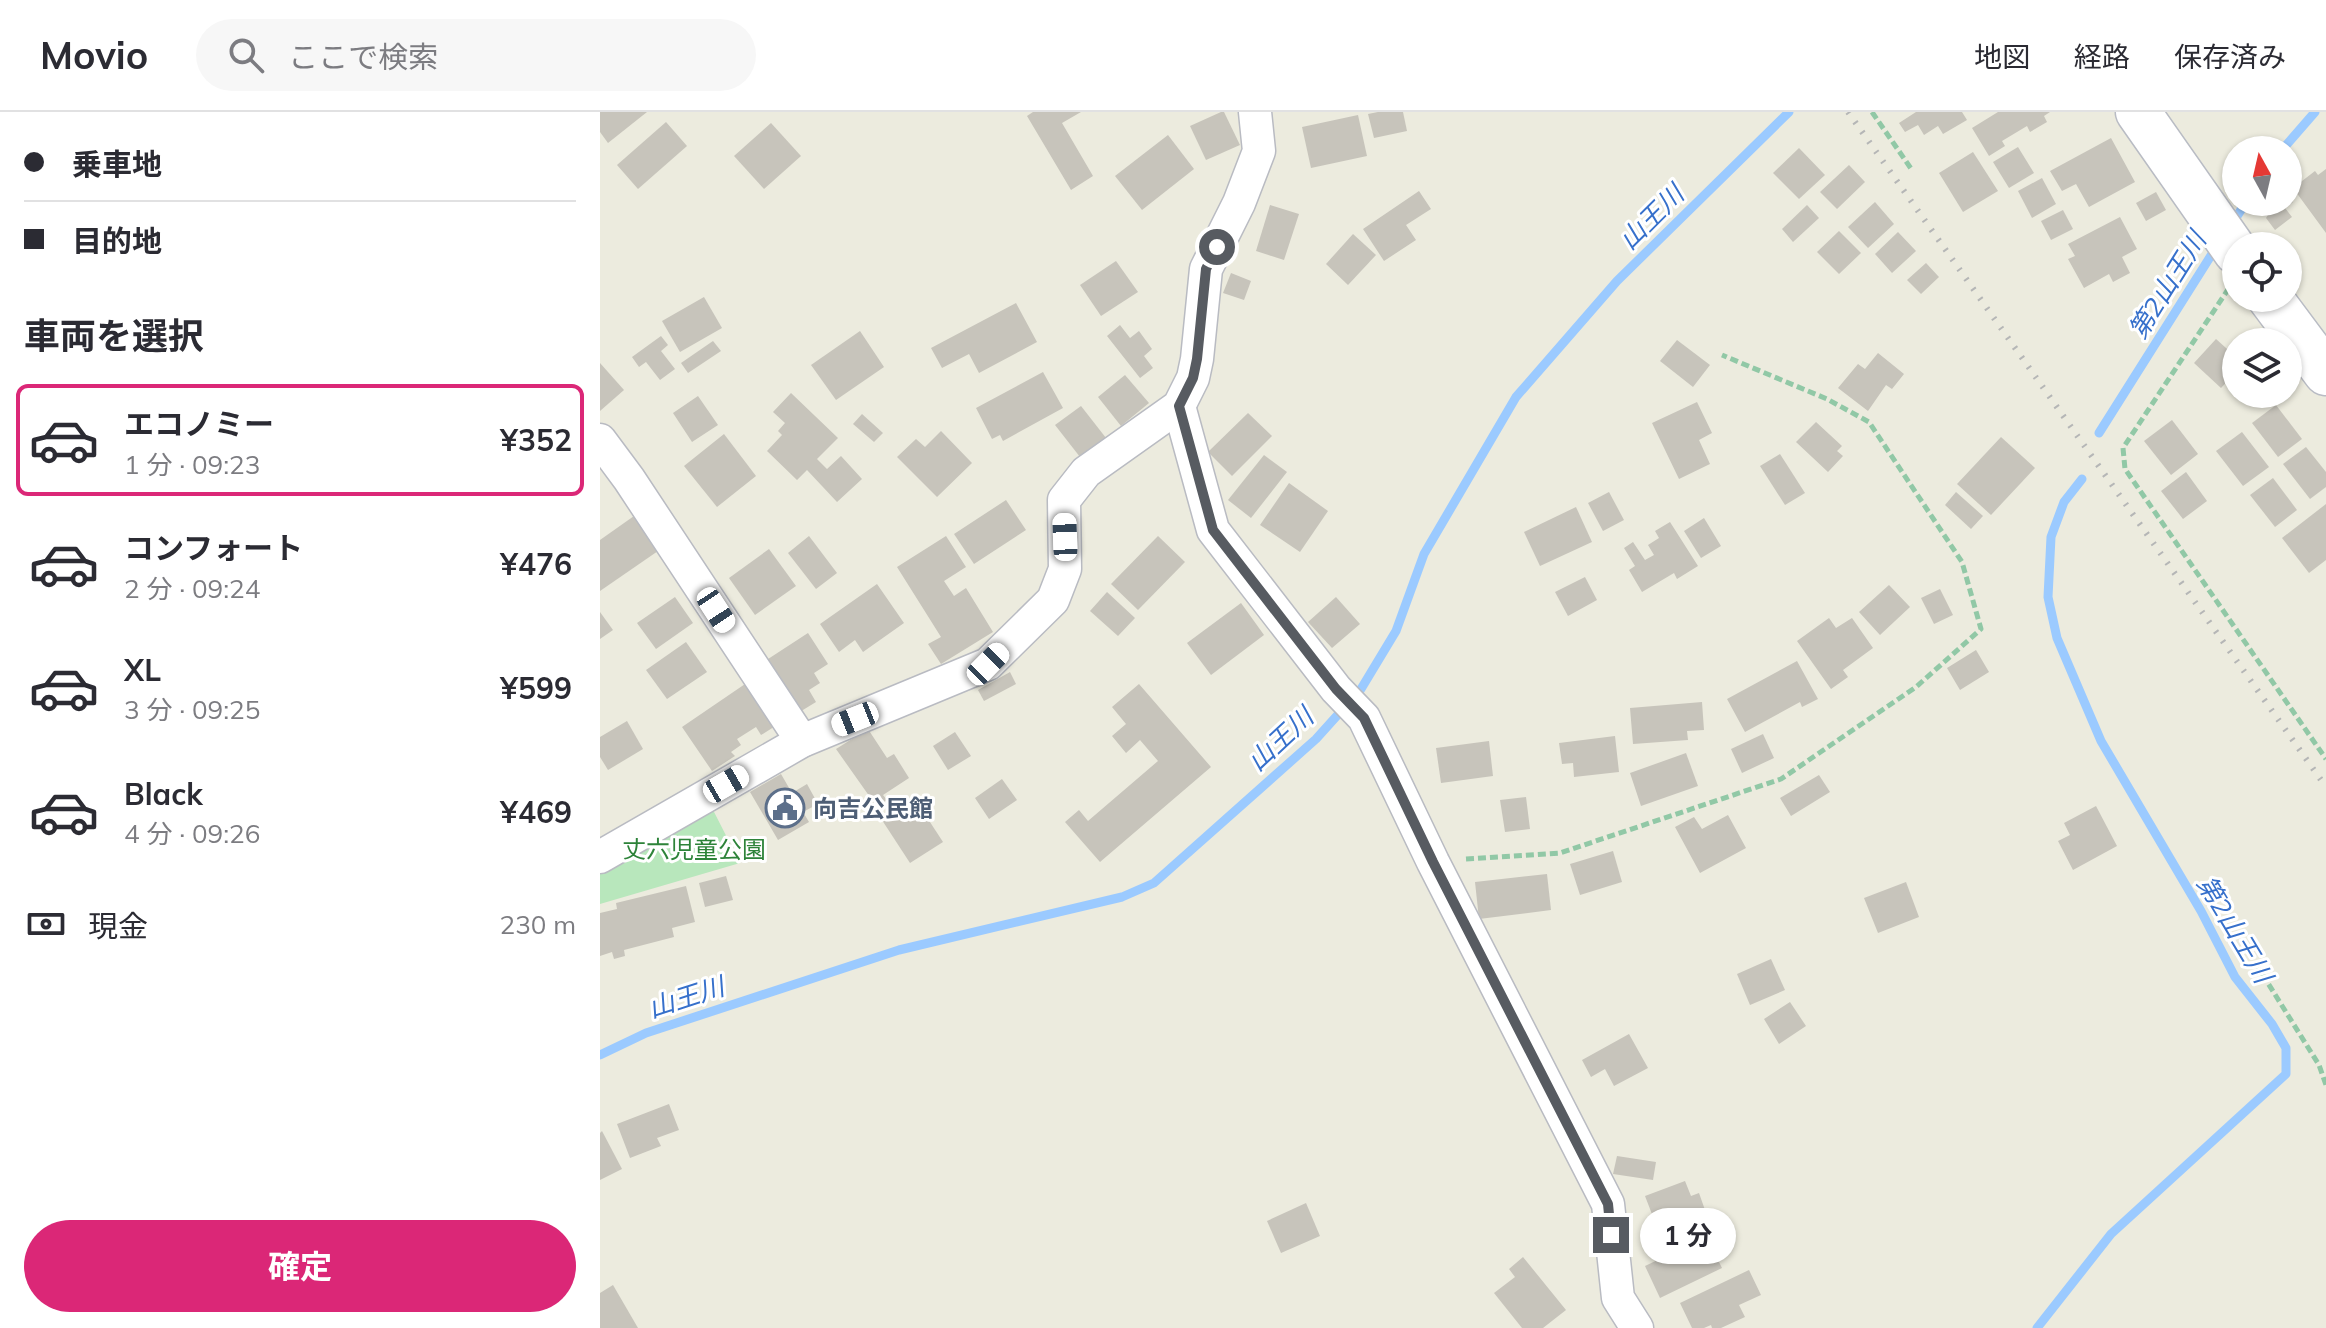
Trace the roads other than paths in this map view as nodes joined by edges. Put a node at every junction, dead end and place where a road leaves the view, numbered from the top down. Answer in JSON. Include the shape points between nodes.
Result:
{"nodes":[{"id":1,"x":1255,"y":112,"type":"edge"},
{"id":2,"x":2138,"y":112,"type":"edge"},
{"id":3,"x":2222,"y":232,"type":"edge"},
{"id":4,"x":2280,"y":312,"type":"edge"},
{"id":5,"x":2326,"y":373,"type":"edge"},
{"id":6,"x":1179,"y":406,"type":"junction"},
{"id":7,"x":600,"y":440,"type":"edge"},
{"id":8,"x":802,"y":741,"type":"junction"},
{"id":9,"x":600,"y":857,"type":"edge"},
{"id":10,"x":1637,"y":1328,"type":"edge"}],
"edges":[{"from":1,"to":6,"type":"street","via":[[1259,151],[1206,269],[1197,359]]},
{"from":2,"to":3,"type":"street"},
{"from":4,"to":5,"type":"street"},
{"from":6,"to":8,"type":"street","via":[[1086,472],[1064,500],[1065,569],[1053,600],[988,664]]},
{"from":6,"to":10,"type":"street","via":[[1213,530],[1364,718],[1608,1204],[1618,1298]]},
{"from":7,"to":8,"type":"street"},
{"from":8,"to":9,"type":"street"}]}
